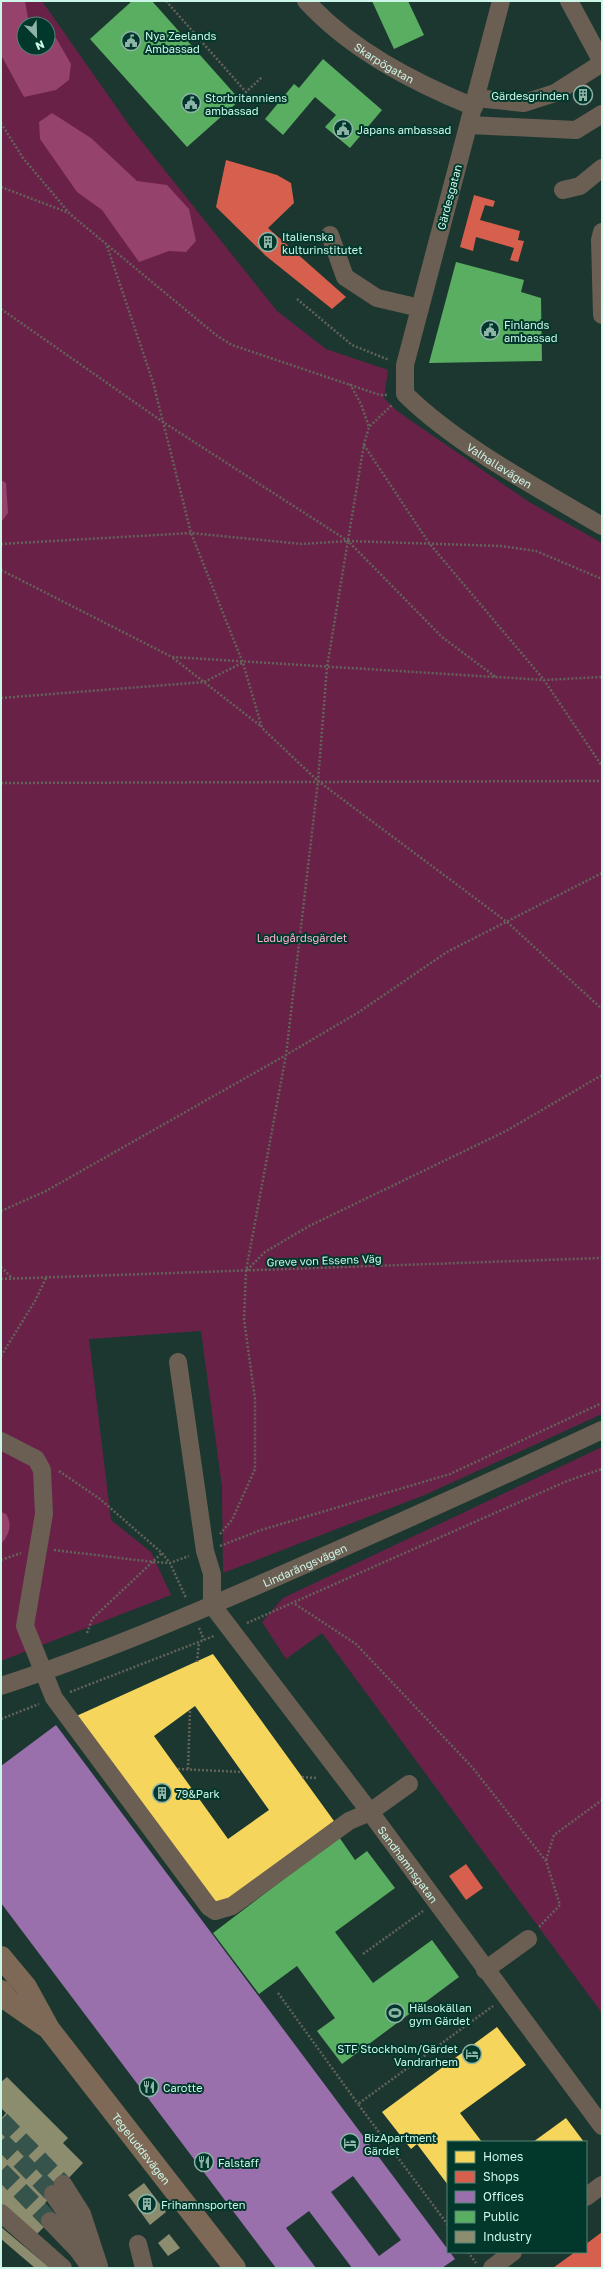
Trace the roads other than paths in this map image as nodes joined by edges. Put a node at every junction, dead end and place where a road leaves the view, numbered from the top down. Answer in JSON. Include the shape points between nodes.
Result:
{"nodes":[{"id":1,"x":306,"y":1,"type":"edge"},
{"id":2,"x":501,"y":1,"type":"edge"},
{"id":3,"x":569,"y":1,"type":"edge"},
{"id":4,"x":602,"y":62,"type":"edge"},
{"id":5,"x":475,"y":102,"type":"junction"},
{"id":6,"x":602,"y":114,"type":"edge"},
{"id":7,"x":469,"y":125,"type":"junction"},
{"id":8,"x":602,"y":168,"type":"edge"},
{"id":9,"x":563,"y":190,"type":"dead end"},
{"id":10,"x":602,"y":232,"type":"edge"},
{"id":11,"x":330,"y":235,"type":"dead end"},
{"id":12,"x":420,"y":308,"type":"junction"},
{"id":13,"x":602,"y":315,"type":"edge"},
{"id":14,"x":405,"y":394,"type":"joint"},
{"id":15,"x":602,"y":526,"type":"edge"},
{"id":16,"x":178,"y":1362,"type":"dead end"},
{"id":17,"x":602,"y":1430,"type":"edge"},
{"id":18,"x":1,"y":1441,"type":"edge"},
{"id":19,"x":212,"y":1605,"type":"junction"},
{"id":20,"x":43,"y":1672,"type":"junction"},
{"id":21,"x":1,"y":1686,"type":"edge"},
{"id":22,"x":409,"y":1784,"type":"dead end"},
{"id":23,"x":370,"y":1812,"type":"junction"},
{"id":24,"x":528,"y":1939,"type":"road end"},
{"id":25,"x":3,"y":1964,"type":"edge"},
{"id":26,"x":485,"y":1970,"type":"junction"},
{"id":27,"x":1,"y":1991,"type":"edge"},
{"id":28,"x":49,"y":2029,"type":"junction"},
{"id":29,"x":602,"y":2126,"type":"edge"},
{"id":30,"x":602,"y":2184,"type":"edge"},
{"id":31,"x":58,"y":2189,"type":"tunnel mouth"},
{"id":32,"x":587,"y":2196,"type":"edge"},
{"id":33,"x":1,"y":2213,"type":"edge"},
{"id":34,"x":50,"y":2221,"type":"tunnel mouth"},
{"id":35,"x":138,"y":2244,"type":"dead end"},
{"id":36,"x":512,"y":2253,"type":"edge"},
{"id":37,"x":96,"y":2267,"type":"edge"},
{"id":38,"x":63,"y":2268,"type":"edge"},
{"id":39,"x":144,"y":2268,"type":"edge"},
{"id":40,"x":235,"y":2268,"type":"edge"},
{"id":41,"x":492,"y":2268,"type":"edge"}],
"edges":[{"from":1,"to":5,"type":"street","name":"Skarpögatan","via":[[322,18],[373,56],[433,90]]},
{"from":2,"to":5,"type":"street","name":"Gärdesgatan"},
{"from":3,"to":4,"type":"street"},
{"from":4,"to":5,"type":"street","name":"Skarpögatan","via":[[555,93],[524,103]]},
{"from":5,"to":7,"type":"street","name":"Gärdesgatan"},
{"from":6,"to":7,"type":"street","via":[[576,130]]},
{"from":7,"to":12,"type":"street","name":"Gärdesgatan"},
{"from":8,"to":9,"type":"street","via":[[580,186]]},
{"from":10,"to":13,"type":"street"},
{"from":11,"to":12,"type":"street","via":[[346,277],[377,298]]},
{"from":12,"to":14,"type":"street","name":"Gärdesgatan","via":[[405,365]]},
{"from":14,"to":15,"type":"street","name":"Valhallavägen","via":[[425,414],[502,466]]},
{"from":16,"to":19,"type":"street","via":[[205,1551],[212,1574]]},
{"from":17,"to":19,"type":"street","name":"Lindarängsvägen","via":[[440,1505]]},
{"from":18,"to":20,"type":"street","via":[[36,1459],[42,1470],[44,1514],[25,1626]]},
{"from":19,"to":20,"type":"street","name":"Lindarängsvägen"},
{"from":19,"to":23,"type":"street","name":"Sandhamnsgatan"},
{"from":20,"to":21,"type":"street","name":"Lindarängsvägen"},
{"from":20,"to":23,"type":"street","via":[[54,1698],[209,1907],[215,1911],[232,1906],[349,1821]]},
{"from":22,"to":23,"type":"street"},
{"from":23,"to":26,"type":"street","name":"Sandhamnsgatan"},
{"from":24,"to":26,"type":"street"},
{"from":25,"to":28,"type":"main road","name":"Tegeluddsvägen","via":[[26,1987]]},
{"from":26,"to":29,"type":"street","name":"Sandhamnsgatan"},
{"from":27,"to":28,"type":"main road","name":"Tegeluddsvägen","via":[[9,2001]]},
{"from":28,"to":40,"type":"main road","name":"Tegeluddsvägen"},
{"from":30,"to":32,"type":"street"},
{"from":31,"to":37,"type":"street"},
{"from":33,"to":38,"type":"street"},
{"from":34,"to":37,"type":"street"},
{"from":35,"to":39,"type":"street"},
{"from":36,"to":41,"type":"street"}]}
